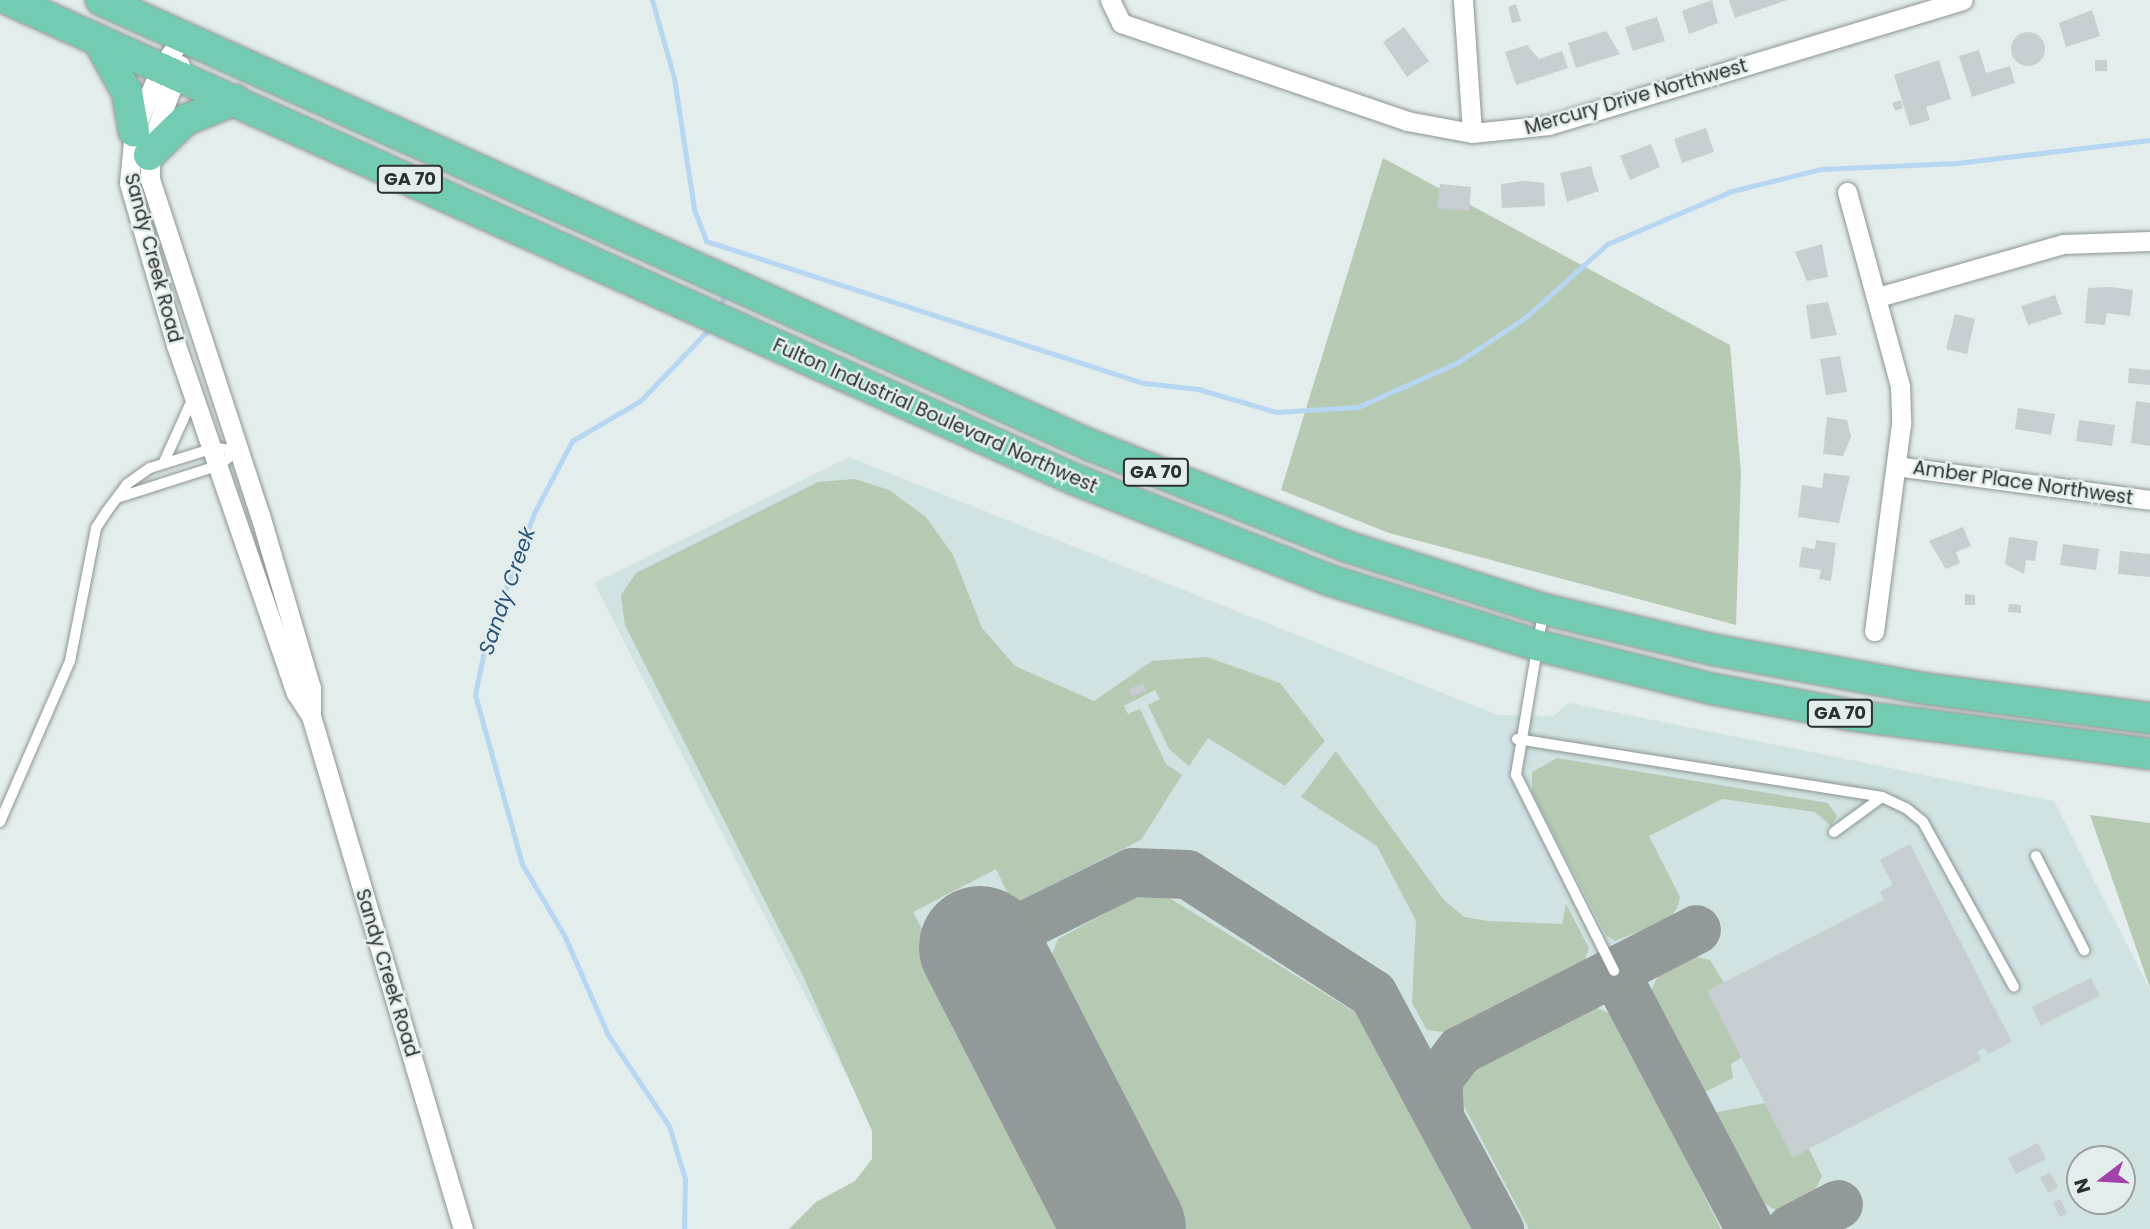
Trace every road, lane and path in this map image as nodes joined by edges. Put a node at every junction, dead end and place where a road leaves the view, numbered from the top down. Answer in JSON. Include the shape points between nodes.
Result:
{"nodes":[{"id":1,"x":9,"y":0,"type":"edge"},
{"id":2,"x":101,"y":0,"type":"edge"},
{"id":3,"x":1462,"y":0,"type":"edge"},
{"id":4,"x":1962,"y":0,"type":"edge"},
{"id":5,"x":1111,"y":6,"type":"edge"},
{"id":6,"x":183,"y":37,"type":"junction"},
{"id":7,"x":97,"y":40,"type":"junction"},
{"id":8,"x":170,"y":71,"type":"junction"},
{"id":9,"x":235,"y":100,"type":"junction"},
{"id":10,"x":1472,"y":133,"type":"junction"},
{"id":11,"x":142,"y":143,"type":"junction"},
{"id":12,"x":1847,"y":192,"type":"dead end"},
{"id":13,"x":2150,"y":241,"type":"edge"},
{"id":14,"x":1878,"y":298,"type":"junction"},
{"id":15,"x":192,"y":389,"type":"junction"},
{"id":16,"x":237,"y":450,"type":"junction"},
{"id":17,"x":217,"y":456,"type":"junction"},
{"id":18,"x":164,"y":463,"type":"junction"},
{"id":19,"x":1896,"y":466,"type":"junction"},
{"id":20,"x":120,"y":497,"type":"junction"},
{"id":21,"x":2150,"y":500,"type":"edge"},
{"id":22,"x":1544,"y":609,"type":"junction"},
{"id":23,"x":1874,"y":631,"type":"dead end"},
{"id":24,"x":1536,"y":645,"type":"junction"},
{"id":25,"x":311,"y":716,"type":"junction"},
{"id":26,"x":2150,"y":718,"type":"edge"},
{"id":27,"x":1517,"y":739,"type":"junction"},
{"id":28,"x":2150,"y":754,"type":"edge"},
{"id":29,"x":1881,"y":797,"type":"junction"},
{"id":30,"x":0,"y":822,"type":"edge"},
{"id":31,"x":1834,"y":832,"type":"dead end"},
{"id":32,"x":2036,"y":856,"type":"dead end"},
{"id":33,"x":2084,"y":950,"type":"dead end"},
{"id":34,"x":1614,"y":971,"type":"dead end"},
{"id":35,"x":2014,"y":987,"type":"dead end"},
{"id":36,"x":463,"y":1229,"type":"edge"}],
"edges":[{"from":1,"to":7,"type":"main road","name":"Fulton Industrial Boulevard Northwest","number":"GA 70"},
{"from":2,"to":6,"type":"main road","name":"Fulton Industrial Boulevard Northwest","number":"GA 70"},
{"from":3,"to":10,"type":"street"},
{"from":4,"to":10,"type":"street","name":"Mercury Drive Northwest","via":[[1549,125]]},
{"from":5,"to":10,"type":"street","name":"Mercury Drive Northwest","via":[[1121,23],[1406,121]]},
{"from":6,"to":8,"type":"street","name":"Sandy Creek Road"},
{"from":6,"to":22,"type":"main road","name":"Fulton Industrial Boulevard Northwest","number":"GA 70","via":[[1218,498]]},
{"from":7,"to":8,"type":"main road","name":"Fulton Industrial Boulevard Northwest","number":"GA 70"},
{"from":7,"to":11,"type":"main road","via":[[127,92]]},
{"from":8,"to":9,"type":"main road","name":"Fulton Industrial Boulevard Northwest","number":"GA 70"},
{"from":8,"to":11,"type":"street","name":"Sandy Creek Road"},
{"from":8,"to":11,"type":"street","name":"Sandy Creek Road"},
{"from":9,"to":11,"type":"main road"},
{"from":9,"to":24,"type":"main road","name":"Fulton Industrial Boulevard Northwest","number":"GA 70","via":[[1202,532]]},
{"from":11,"to":15,"type":"street","name":"Sandy Creek Road","via":[[129,183]]},
{"from":11,"to":16,"type":"street","name":"Sandy Creek Road"},
{"from":12,"to":14,"type":"street"},
{"from":13,"to":14,"type":"street","via":[[2063,244]]},
{"from":14,"to":19,"type":"street","via":[[1900,386]]},
{"from":15,"to":17,"type":"street","name":"Sandy Creek Road"},
{"from":15,"to":18,"type":"lane","via":[[187,421]]},
{"from":16,"to":17,"type":"lane"},
{"from":16,"to":17,"type":"lane"},
{"from":16,"to":25,"type":"street","name":"Sandy Creek Road","via":[[311,688]]},
{"from":17,"to":18,"type":"lane"},
{"from":17,"to":20,"type":"lane"},
{"from":17,"to":25,"type":"street","name":"Sandy Creek Road","via":[[296,693]]},
{"from":18,"to":20,"type":"lane","via":[[136,476]]},
{"from":19,"to":21,"type":"street","name":"Amber Place Northwest"},
{"from":19,"to":23,"type":"street"},
{"from":20,"to":30,"type":"lane","via":[[96,528],[70,661]]},
{"from":22,"to":24,"type":"lane"},
{"from":22,"to":26,"type":"main road","name":"Fulton Industrial Boulevard Northwest","number":"GA 70","via":[[1868,679]]},
{"from":24,"to":27,"type":"lane"},
{"from":24,"to":28,"type":"main road","name":"Fulton Industrial Boulevard Northwest","number":"GA 70","via":[[1850,715]]},
{"from":25,"to":36,"type":"street","name":"Sandy Creek Road"},
{"from":27,"to":29,"type":"lane"},
{"from":27,"to":34,"type":"lane","via":[[1516,775],[1525,802]]},
{"from":29,"to":31,"type":"lane"},
{"from":29,"to":35,"type":"lane","via":[[1923,822]]},
{"from":32,"to":33,"type":"lane"}]}
